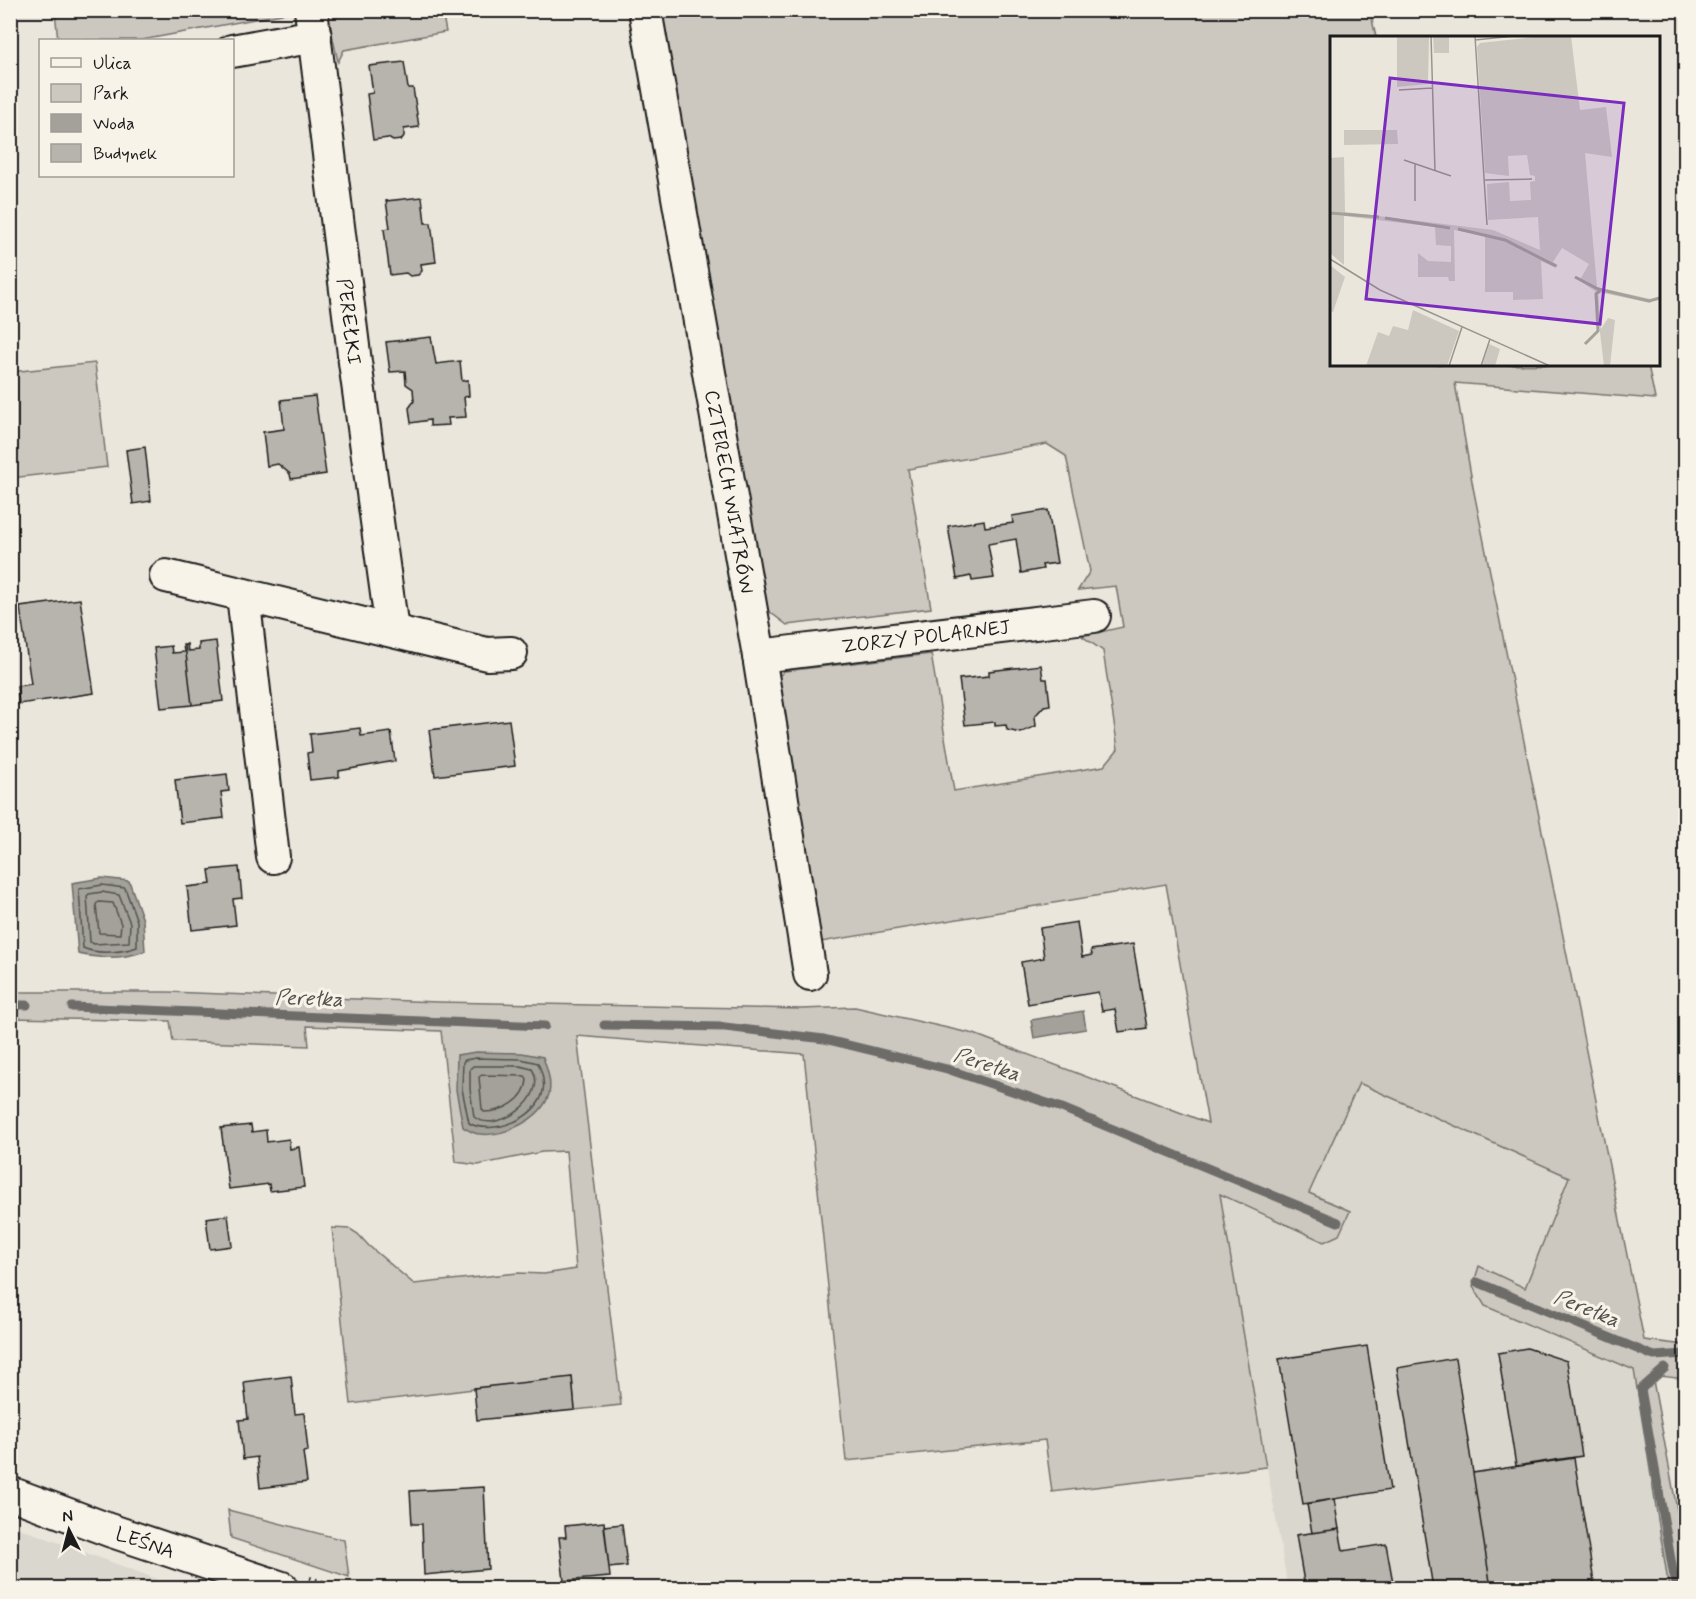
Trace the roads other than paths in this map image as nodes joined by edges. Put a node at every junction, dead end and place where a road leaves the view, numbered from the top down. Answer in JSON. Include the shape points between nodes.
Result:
{"nodes":[{"id":1,"x":645,"y":10,"type":"edge"},
{"id":2,"x":313,"y":23,"type":"edge"},
{"id":3,"x":234,"y":50,"type":"edge"},
{"id":4,"x":166,"y":576,"type":"dead end"},
{"id":5,"x":243,"y":595,"type":"junction"},
{"id":6,"x":1094,"y":616,"type":"dead end"},
{"id":7,"x":392,"y":630,"type":"junction"},
{"id":8,"x":511,"y":653,"type":"dead end"},
{"id":9,"x":759,"y":656,"type":"junction"},
{"id":10,"x":273,"y":857,"type":"dead end"},
{"id":11,"x":810,"y":974,"type":"dead end"},
{"id":12,"x":10,"y":1493,"type":"edge"},
{"id":13,"x":282,"y":1588,"type":"edge"}],
"edges":[{"from":1,"to":9,"type":"street","name":"CZTERECH WIATRÓW"},
{"from":2,"to":3,"type":"street"},
{"from":2,"to":7,"type":"street","name":"PEREŁKI"},
{"from":4,"to":5,"type":"street"},
{"from":5,"to":7,"type":"street"},
{"from":5,"to":10,"type":"street"},
{"from":6,"to":9,"type":"street","name":"ZORZY POLARNEJ"},
{"from":7,"to":8,"type":"street","via":[[487,654]]},
{"from":9,"to":11,"type":"street","name":"CZTERECH WIATRÓW"},
{"from":12,"to":13,"type":"street","name":"LEŚNA"}]}
